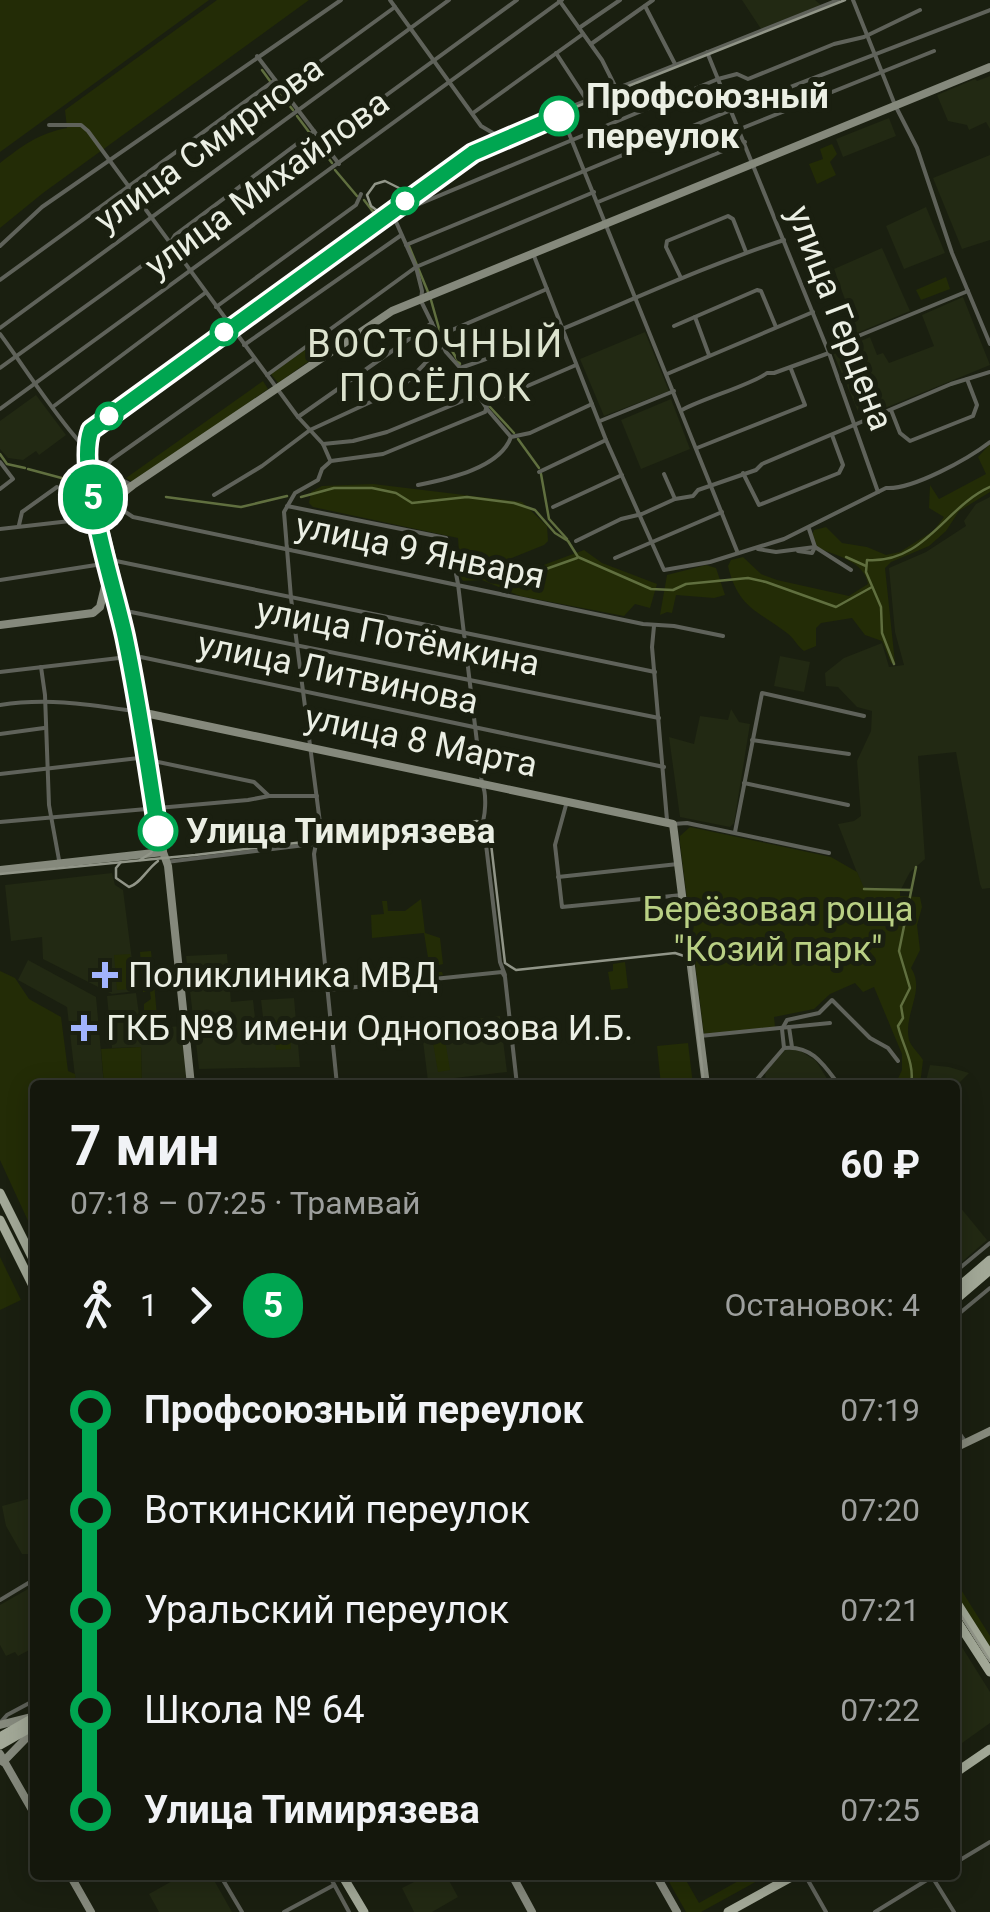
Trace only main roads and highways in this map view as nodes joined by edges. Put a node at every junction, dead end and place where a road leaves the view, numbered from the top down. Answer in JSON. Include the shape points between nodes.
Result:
{"nodes":[{"id":1,"x":0,"y":1193,"type":"edge"},
{"id":2,"x":0,"y":1220,"type":"edge"},
{"id":3,"x":30,"y":1253,"type":"edge"},
{"id":4,"x":990,"y":1260,"type":"edge"},
{"id":5,"x":990,"y":1270,"type":"edge"},
{"id":6,"x":30,"y":1280,"type":"edge"},
{"id":7,"x":960,"y":1286,"type":"edge"},
{"id":8,"x":960,"y":1296,"type":"edge"},
{"id":9,"x":960,"y":1609,"type":"edge"},
{"id":10,"x":960,"y":1624,"type":"edge"},
{"id":11,"x":987,"y":1655,"type":"edge"},
{"id":12,"x":990,"y":1672,"type":"edge"},
{"id":13,"x":30,"y":1719,"type":"edge"},
{"id":14,"x":30,"y":1730,"type":"edge"},
{"id":15,"x":0,"y":1736,"type":"edge"},
{"id":16,"x":0,"y":1745,"type":"edge"},
{"id":17,"x":990,"y":1749,"type":"edge"},
{"id":18,"x":960,"y":1770,"type":"edge"},
{"id":19,"x":343,"y":1880,"type":"edge"},
{"id":20,"x":786,"y":1880,"type":"edge"},
{"id":21,"x":362,"y":1912,"type":"edge"},
{"id":22,"x":728,"y":1912,"type":"edge"}],
"edges":[{"from":1,"to":3,"type":"main road"},
{"from":2,"to":6,"type":"main road"},
{"from":4,"to":7,"type":"main road"},
{"from":5,"to":8,"type":"main road"},
{"from":9,"to":11,"type":"main road"},
{"from":10,"to":11,"type":"main road"},
{"from":11,"to":12,"type":"main road"},
{"from":13,"to":15,"type":"main road"},
{"from":14,"to":16,"type":"main road"},
{"from":17,"to":18,"type":"main road"},
{"from":19,"to":21,"type":"main road"},
{"from":20,"to":22,"type":"main road"}]}
